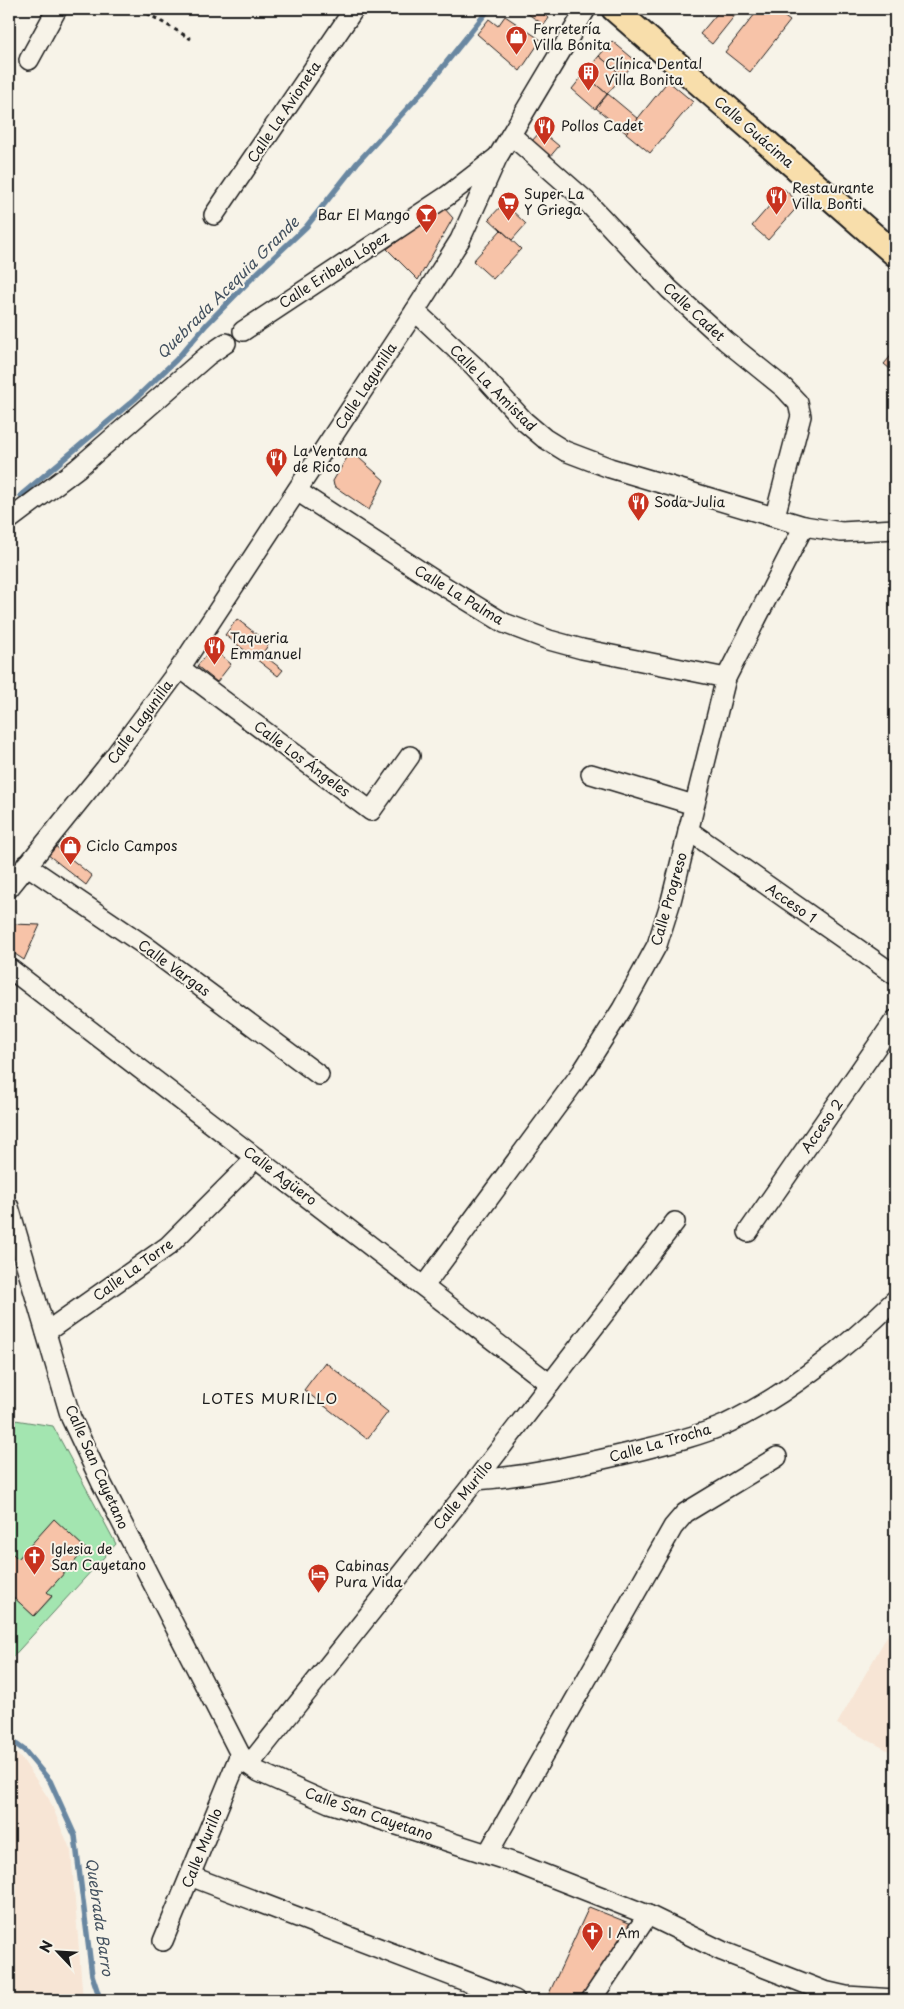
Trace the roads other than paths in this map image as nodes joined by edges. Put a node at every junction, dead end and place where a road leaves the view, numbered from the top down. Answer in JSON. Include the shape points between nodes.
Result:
{"nodes":[{"id":1,"x":57,"y":9,"type":"edge"},
{"id":2,"x":354,"y":9,"type":"edge"},
{"id":3,"x":586,"y":9,"type":"edge"},
{"id":4,"x":614,"y":9,"type":"edge"},
{"id":5,"x":630,"y":9,"type":"edge"},
{"id":6,"x":642,"y":35,"type":"junction"},
{"id":7,"x":28,"y":60,"type":"dead end"},
{"id":8,"x":511,"y":134,"type":"junction"},
{"id":9,"x":497,"y":158,"type":"junction"},
{"id":10,"x":214,"y":215,"type":"dead end"},
{"id":11,"x":892,"y":245,"type":"edge"},
{"id":12,"x":415,"y":311,"type":"junction"},
{"id":13,"x":243,"y":331,"type":"dead end"},
{"id":14,"x":226,"y":343,"type":"dead end"},
{"id":15,"x":297,"y":491,"type":"junction"},
{"id":16,"x":12,"y":511,"type":"edge"},
{"id":17,"x":775,"y":516,"type":"junction"},
{"id":18,"x":804,"y":526,"type":"junction"},
{"id":19,"x":895,"y":529,"type":"edge"},
{"id":20,"x":180,"y":668,"type":"junction"},
{"id":21,"x":726,"y":678,"type":"junction"},
{"id":22,"x":410,"y":756,"type":"dead end"},
{"id":23,"x":591,"y":774,"type":"dead end"},
{"id":24,"x":694,"y":805,"type":"junction"},
{"id":25,"x":688,"y":830,"type":"junction"},
{"id":26,"x":26,"y":865,"type":"junction"},
{"id":27,"x":9,"y":888,"type":"edge"},
{"id":28,"x":9,"y":968,"type":"edge"},
{"id":29,"x":895,"y":975,"type":"edge"},
{"id":30,"x":895,"y":1020,"type":"edge"},
{"id":31,"x":319,"y":1075,"type":"dead end"},
{"id":32,"x":256,"y":1158,"type":"junction"},
{"id":33,"x":9,"y":1208,"type":"edge"},
{"id":34,"x":675,"y":1222,"type":"dead end"},
{"id":35,"x":748,"y":1232,"type":"dead end"},
{"id":36,"x":424,"y":1286,"type":"junction"},
{"id":37,"x":895,"y":1300,"type":"edge"},
{"id":38,"x":46,"y":1332,"type":"junction"},
{"id":39,"x":550,"y":1384,"type":"junction"},
{"id":40,"x":777,"y":1458,"type":"dead end"},
{"id":41,"x":476,"y":1480,"type":"junction"},
{"id":42,"x":245,"y":1760,"type":"junction"},
{"id":43,"x":488,"y":1853,"type":"junction"},
{"id":44,"x":190,"y":1876,"type":"junction"},
{"id":45,"x":648,"y":1916,"type":"junction"},
{"id":46,"x":164,"y":1941,"type":"dead end"},
{"id":47,"x":895,"y":1999,"type":"edge"},
{"id":48,"x":515,"y":2000,"type":"edge"},
{"id":49,"x":591,"y":2000,"type":"edge"}],
"edges":[{"from":1,"to":7,"type":"street"},
{"from":2,"to":10,"type":"street","name":"Calle La Avioneta"},
{"from":3,"to":8,"type":"street","name":"Calle Lagunilla"},
{"from":4,"to":6,"type":"main road","name":"Calle Guácima"},
{"from":5,"to":6,"type":"main road"},
{"from":6,"to":11,"type":"main road","name":"Calle Guácima"},
{"from":8,"to":9,"type":"street","name":"Calle Lagunilla"},
{"from":8,"to":17,"type":"street","name":"Calle Cadet","via":[[586,200],[668,289],[798,403],[800,416]]},
{"from":9,"to":12,"type":"street","name":"Calle Lagunilla","via":[[460,240]]},
{"from":9,"to":13,"type":"street","name":"Calle Eribela López","via":[[447,196]]},
{"from":12,"to":15,"type":"street","name":"Calle Lagunilla"},
{"from":12,"to":17,"type":"street","name":"Calle La Amistad","via":[[475,367],[524,421],[565,451],[610,468]]},
{"from":14,"to":16,"type":"street","via":[[78,468]]},
{"from":15,"to":20,"type":"street","name":"Calle Lagunilla"},
{"from":15,"to":21,"type":"street","name":"Calle La Palma","via":[[504,623],[582,649]]},
{"from":17,"to":18,"type":"street","name":"Calle La Amistad"},
{"from":18,"to":19,"type":"street","name":"Calle La Amistad","via":[[841,532]]},
{"from":18,"to":21,"type":"street","name":"Calle Progreso"},
{"from":20,"to":22,"type":"street","name":"Calle Los Ángeles","via":[[371,811]]},
{"from":20,"to":26,"type":"street","name":"Calle Lagunilla","via":[[105,770]]},
{"from":21,"to":24,"type":"street","name":"Calle Progreso"},
{"from":23,"to":24,"type":"street"},
{"from":24,"to":25,"type":"street","name":"Calle Progreso"},
{"from":25,"to":29,"type":"street","name":"Acceso 1"},
{"from":25,"to":36,"type":"street","name":"Calle Progreso","via":[[657,945],[622,1009],[582,1072]]},
{"from":26,"to":27,"type":"street","name":"Calle Lagunilla"},
{"from":26,"to":31,"type":"street","name":"Calle Vargas","via":[[147,948]]},
{"from":28,"to":32,"type":"street","name":"Calle Agüero"},
{"from":30,"to":35,"type":"street","name":"Acceso 2"},
{"from":32,"to":36,"type":"street","name":"Calle Agüero"},
{"from":32,"to":38,"type":"street","name":"Calle La Torre","via":[[168,1246]]},
{"from":33,"to":38,"type":"street","name":"Calle San Cayetano"},
{"from":34,"to":39,"type":"street","name":"Calle Murillo"},
{"from":36,"to":39,"type":"street","name":"Calle Agüero"},
{"from":37,"to":41,"type":"street","name":"Calle La Trocha","via":[[857,1335],[792,1386],[722,1425],[656,1447],[589,1462]]},
{"from":38,"to":42,"type":"street","name":"Calle San Cayetano","via":[[72,1418],[102,1484]]},
{"from":39,"to":41,"type":"street","name":"Calle Murillo"},
{"from":40,"to":43,"type":"street","via":[[686,1513],[673,1527]]},
{"from":41,"to":42,"type":"street","name":"Calle Murillo"},
{"from":42,"to":43,"type":"street","name":"Calle San Cayetano","via":[[259,1772],[329,1803]]},
{"from":42,"to":44,"type":"street","name":"Calle Murillo"},
{"from":43,"to":45,"type":"street","name":"Calle San Cayetano"},
{"from":44,"to":46,"type":"street","name":"Calle Murillo"},
{"from":44,"to":48,"type":"street"},
{"from":45,"to":47,"type":"street","name":"Calle San Cayetano","via":[[722,1951],[824,1991],[846,1996]]},
{"from":45,"to":49,"type":"street"}]}
